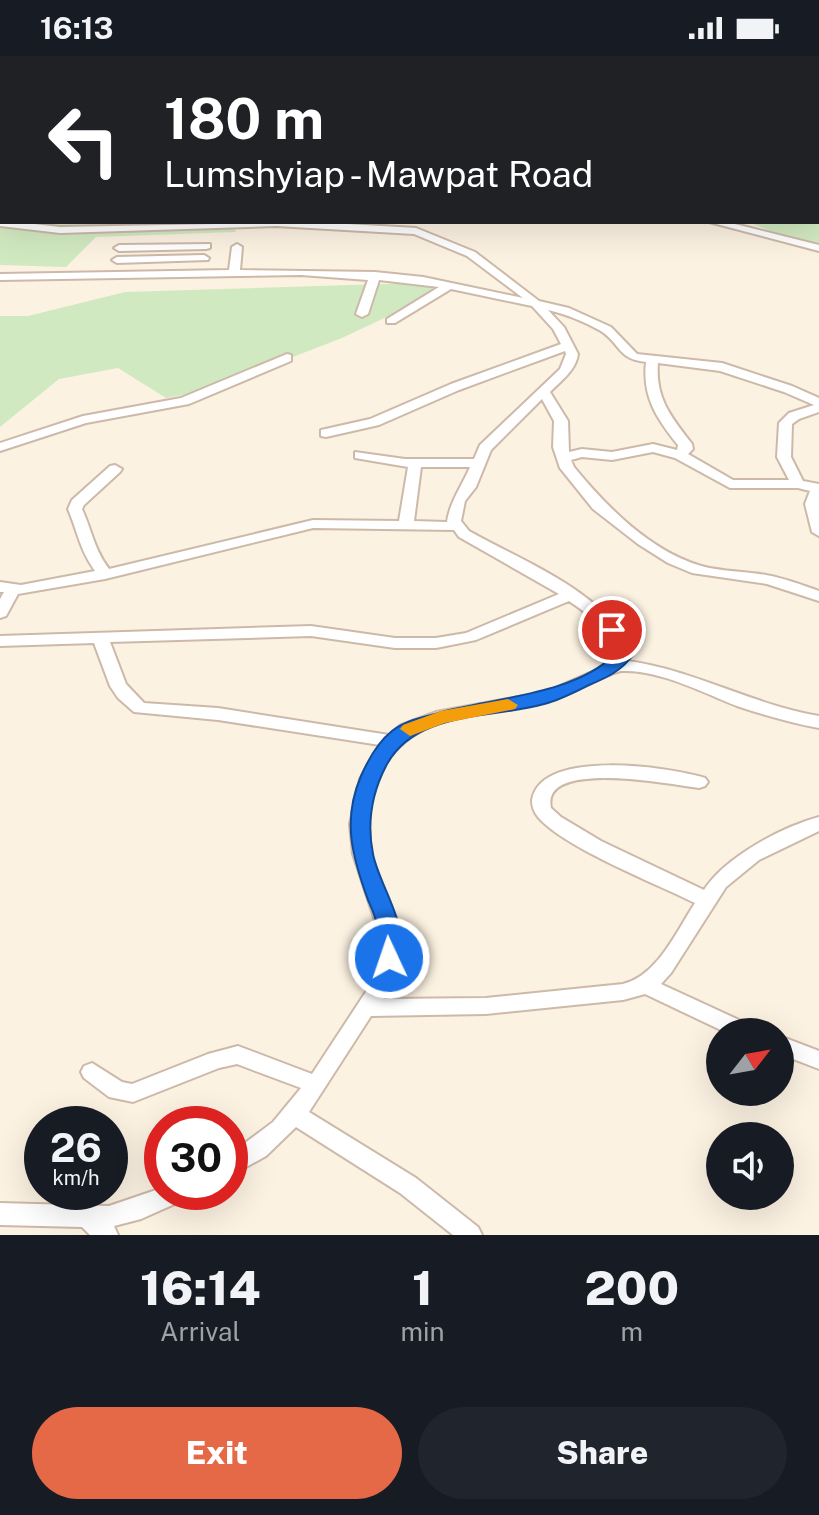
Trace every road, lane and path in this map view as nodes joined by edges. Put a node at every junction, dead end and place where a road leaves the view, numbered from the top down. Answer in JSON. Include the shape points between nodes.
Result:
{"nodes":[{"id":1,"x":9,"y":224,"type":"edge"},
{"id":2,"x":229,"y":224,"type":"edge"},
{"id":3,"x":375,"y":224,"type":"edge"},
{"id":4,"x":722,"y":224,"type":"edge"},
{"id":5,"x":237,"y":247,"type":"dead end"},
{"id":6,"x":819,"y":248,"type":"edge"},
{"id":7,"x":118,"y":254,"type":"dead end"},
{"id":8,"x":234,"y":274,"type":"junction"},
{"id":9,"x":201,"y":275,"type":"junction"},
{"id":10,"x":375,"y":275,"type":"junction"},
{"id":11,"x":0,"y":277,"type":"edge"},
{"id":12,"x":450,"y":285,"type":"junction"},
{"id":13,"x":538,"y":305,"type":"junction"},
{"id":14,"x":362,"y":314,"type":"dead end"},
{"id":15,"x":391,"y":321,"type":"dead end"},
{"id":16,"x":568,"y":346,"type":"junction"},
{"id":17,"x":287,"y":358,"type":"dead end"},
{"id":18,"x":652,"y":361,"type":"junction"},
{"id":19,"x":544,"y":392,"type":"junction"},
{"id":20,"x":819,"y":405,"type":"edge"},
{"id":21,"x":326,"y":433,"type":"dead end"},
{"id":22,"x":0,"y":447,"type":"edge"},
{"id":23,"x":360,"y":455,"type":"dead end"},
{"id":24,"x":680,"y":455,"type":"junction"},
{"id":25,"x":563,"y":458,"type":"junction"},
{"id":26,"x":415,"y":463,"type":"junction"},
{"id":27,"x":480,"y":463,"type":"junction"},
{"id":28,"x":115,"y":469,"type":"dead end"},
{"id":29,"x":798,"y":484,"type":"junction"},
{"id":30,"x":819,"y":488,"type":"edge"},
{"id":31,"x":406,"y":524,"type":"junction"},
{"id":32,"x":456,"y":526,"type":"junction"},
{"id":33,"x":819,"y":532,"type":"edge"},
{"id":34,"x":105,"y":574,"type":"junction"},
{"id":35,"x":6,"y":588,"type":"edge"},
{"id":36,"x":570,"y":595,"type":"junction"},
{"id":37,"x":819,"y":596,"type":"edge"},
{"id":38,"x":0,"y":613,"type":"edge"},
{"id":39,"x":101,"y":637,"type":"junction"},
{"id":40,"x":0,"y":641,"type":"edge"},
{"id":41,"x":616,"y":665,"type":"junction"},
{"id":42,"x":819,"y":722,"type":"edge"},
{"id":43,"x":393,"y":741,"type":"junction"},
{"id":44,"x":699,"y":782,"type":"dead end"},
{"id":45,"x":819,"y":823,"type":"edge"},
{"id":46,"x":707,"y":900,"type":"junction"},
{"id":47,"x":646,"y":986,"type":"junction"},
{"id":48,"x":365,"y":1008,"type":"junction"},
{"id":49,"x":715,"y":1018,"type":"edge"},
{"id":50,"x":794,"y":1050,"type":"edge"},
{"id":51,"x":819,"y":1060,"type":"edge"},
{"id":52,"x":92,"y":1072,"type":"dead end"},
{"id":53,"x":317,"y":1085,"type":"junction"},
{"id":54,"x":296,"y":1115,"type":"junction"},
{"id":55,"x":248,"y":1155,"type":"edge"},
{"id":56,"x":144,"y":1207,"type":"edge"},
{"id":57,"x":0,"y":1214,"type":"edge"},
{"id":58,"x":98,"y":1226,"type":"edge"},
{"id":59,"x":470,"y":1235,"type":"edge"}],
"edges":[{"from":1,"to":2,"type":"street","via":[[60,230]]},
{"from":3,"to":13,"type":"street","via":[[416,231],[459,248]]},
{"from":4,"to":6,"type":"street"},
{"from":5,"to":8,"type":"street"},
{"from":7,"to":9,"type":"street","via":[[206,247]]},
{"from":8,"to":9,"type":"street"},
{"from":8,"to":10,"type":"street"},
{"from":9,"to":11,"type":"street"},
{"from":10,"to":12,"type":"street"},
{"from":10,"to":14,"type":"street"},
{"from":12,"to":13,"type":"street"},
{"from":12,"to":15,"type":"street"},
{"from":13,"to":16,"type":"street"},
{"from":13,"to":18,"type":"street","via":[[601,326],[628,354]]},
{"from":16,"to":19,"type":"street","via":[[570,363]]},
{"from":16,"to":21,"type":"street","via":[[374,422]]},
{"from":17,"to":22,"type":"street","via":[[198,397],[83,420]]},
{"from":18,"to":20,"type":"street","via":[[722,367]]},
{"from":18,"to":24,"type":"street","via":[[654,406],[685,444]]},
{"from":19,"to":25,"type":"street","via":[[561,421]]},
{"from":19,"to":27,"type":"street","via":[[485,448]]},
{"from":20,"to":29,"type":"street","via":[[786,423],[785,462]]},
{"from":23,"to":26,"type":"street"},
{"from":24,"to":25,"type":"street","via":[[647,448]]},
{"from":24,"to":29,"type":"street","via":[[730,484]]},
{"from":25,"to":37,"type":"street","via":[[598,506],[673,560]]},
{"from":26,"to":27,"type":"street"},
{"from":26,"to":31,"type":"street"},
{"from":27,"to":32,"type":"street","via":[[458,501]]},
{"from":28,"to":34,"type":"street","via":[[75,509],[88,551]]},
{"from":29,"to":30,"type":"street"},
{"from":30,"to":33,"type":"street","via":[[812,504]]},
{"from":31,"to":32,"type":"street"},
{"from":31,"to":34,"type":"street","via":[[313,524]]},
{"from":32,"to":36,"type":"street"},
{"from":34,"to":35,"type":"street"},
{"from":35,"to":38,"type":"street"},
{"from":36,"to":39,"type":"street","via":[[470,637],[436,643],[311,631]]},
{"from":36,"to":41,"type":"street","via":[[622,642],[624,655]]},
{"from":39,"to":40,"type":"street"},
{"from":39,"to":43,"type":"street","via":[[112,677],[140,708],[205,712]]},
{"from":41,"to":42,"type":"street","via":[[656,670]]},
{"from":41,"to":43,"type":"street","via":[[549,696],[441,717]]},
{"from":43,"to":48,"type":"street","via":[[370,775],[359,826],[363,857],[389,937],[383,983]]},
{"from":44,"to":46,"type":"street","via":[[585,771],[556,778],[546,786],[540,803],[565,829]]},
{"from":45,"to":46,"type":"street","via":[[752,855],[719,882]]},
{"from":46,"to":47,"type":"street"},
{"from":47,"to":48,"type":"street","via":[[486,1006]]},
{"from":47,"to":49,"type":"street"},
{"from":48,"to":53,"type":"street"},
{"from":50,"to":51,"type":"street"},
{"from":52,"to":53,"type":"street","via":[[117,1090],[133,1093],[238,1055]]},
{"from":53,"to":54,"type":"street"},
{"from":54,"to":55,"type":"street"},
{"from":54,"to":59,"type":"street","via":[[380,1165]]},
{"from":56,"to":58,"type":"street"},
{"from":57,"to":58,"type":"street"}]}
